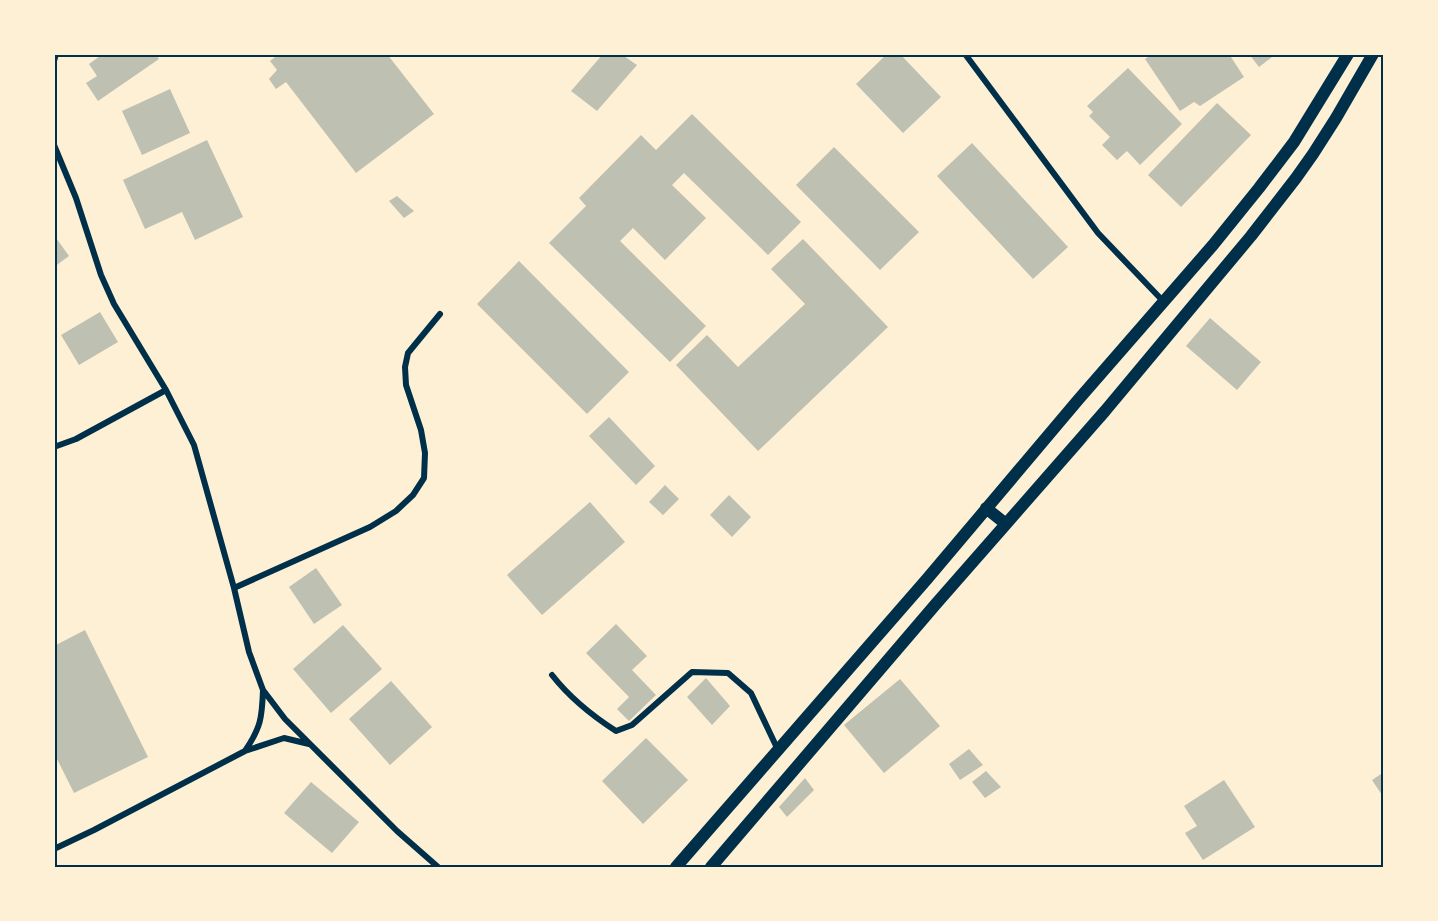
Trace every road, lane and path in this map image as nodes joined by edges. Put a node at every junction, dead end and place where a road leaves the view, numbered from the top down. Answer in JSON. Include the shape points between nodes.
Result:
{"nodes":[{"id":1,"x":56,"y":54,"type":"edge"},
{"id":2,"x":965,"y":54,"type":"edge"},
{"id":3,"x":1348,"y":54,"type":"edge"},
{"id":4,"x":1373,"y":54,"type":"edge"},
{"id":5,"x":54,"y":61,"type":"edge"},
{"id":6,"x":54,"y":145,"type":"edge"},
{"id":7,"x":1163,"y":302,"type":"junction"},
{"id":8,"x":440,"y":314,"type":"dead end"},
{"id":9,"x":166,"y":390,"type":"junction"},
{"id":10,"x":54,"y":447,"type":"edge"},
{"id":11,"x":987,"y":508,"type":"junction"},
{"id":12,"x":1006,"y":524,"type":"junction"},
{"id":13,"x":234,"y":588,"type":"junction"},
{"id":14,"x":552,"y":675,"type":"dead end"},
{"id":15,"x":263,"y":690,"type":"junction"},
{"id":16,"x":311,"y":745,"type":"junction"},
{"id":17,"x":778,"y":750,"type":"junction"},
{"id":18,"x":245,"y":751,"type":"junction"},
{"id":19,"x":54,"y":848,"type":"edge"},
{"id":20,"x":438,"y":867,"type":"edge"},
{"id":21,"x":676,"y":867,"type":"edge"},
{"id":22,"x":711,"y":867,"type":"edge"}],
"edges":[{"from":1,"to":5,"type":"street"},
{"from":2,"to":7,"type":"street","via":[[1098,233]]},
{"from":3,"to":7,"type":"main road","via":[[1273,170]]},
{"from":4,"to":12,"type":"main road","via":[[1313,154],[1270,211]]},
{"from":6,"to":9,"type":"street","via":[[114,304]]},
{"from":7,"to":11,"type":"main road"},
{"from":8,"to":13,"type":"street","via":[[408,353],[405,367],[406,385],[425,453],[424,478],[413,495],[370,527]]},
{"from":9,"to":10,"type":"street"},
{"from":9,"to":13,"type":"street","via":[[194,445]]},
{"from":11,"to":12,"type":"main road"},
{"from":11,"to":17,"type":"main road"},
{"from":12,"to":22,"type":"main road"},
{"from":13,"to":15,"type":"street","via":[[249,652]]},
{"from":14,"to":17,"type":"street","via":[[566,693],[616,731],[632,725],[692,672],[728,673],[751,693]]},
{"from":15,"to":16,"type":"street"},
{"from":15,"to":18,"type":"street","via":[[261,720]]},
{"from":16,"to":18,"type":"street","via":[[284,738]]},
{"from":16,"to":20,"type":"street"},
{"from":17,"to":21,"type":"main road"},
{"from":18,"to":19,"type":"street"}]}
